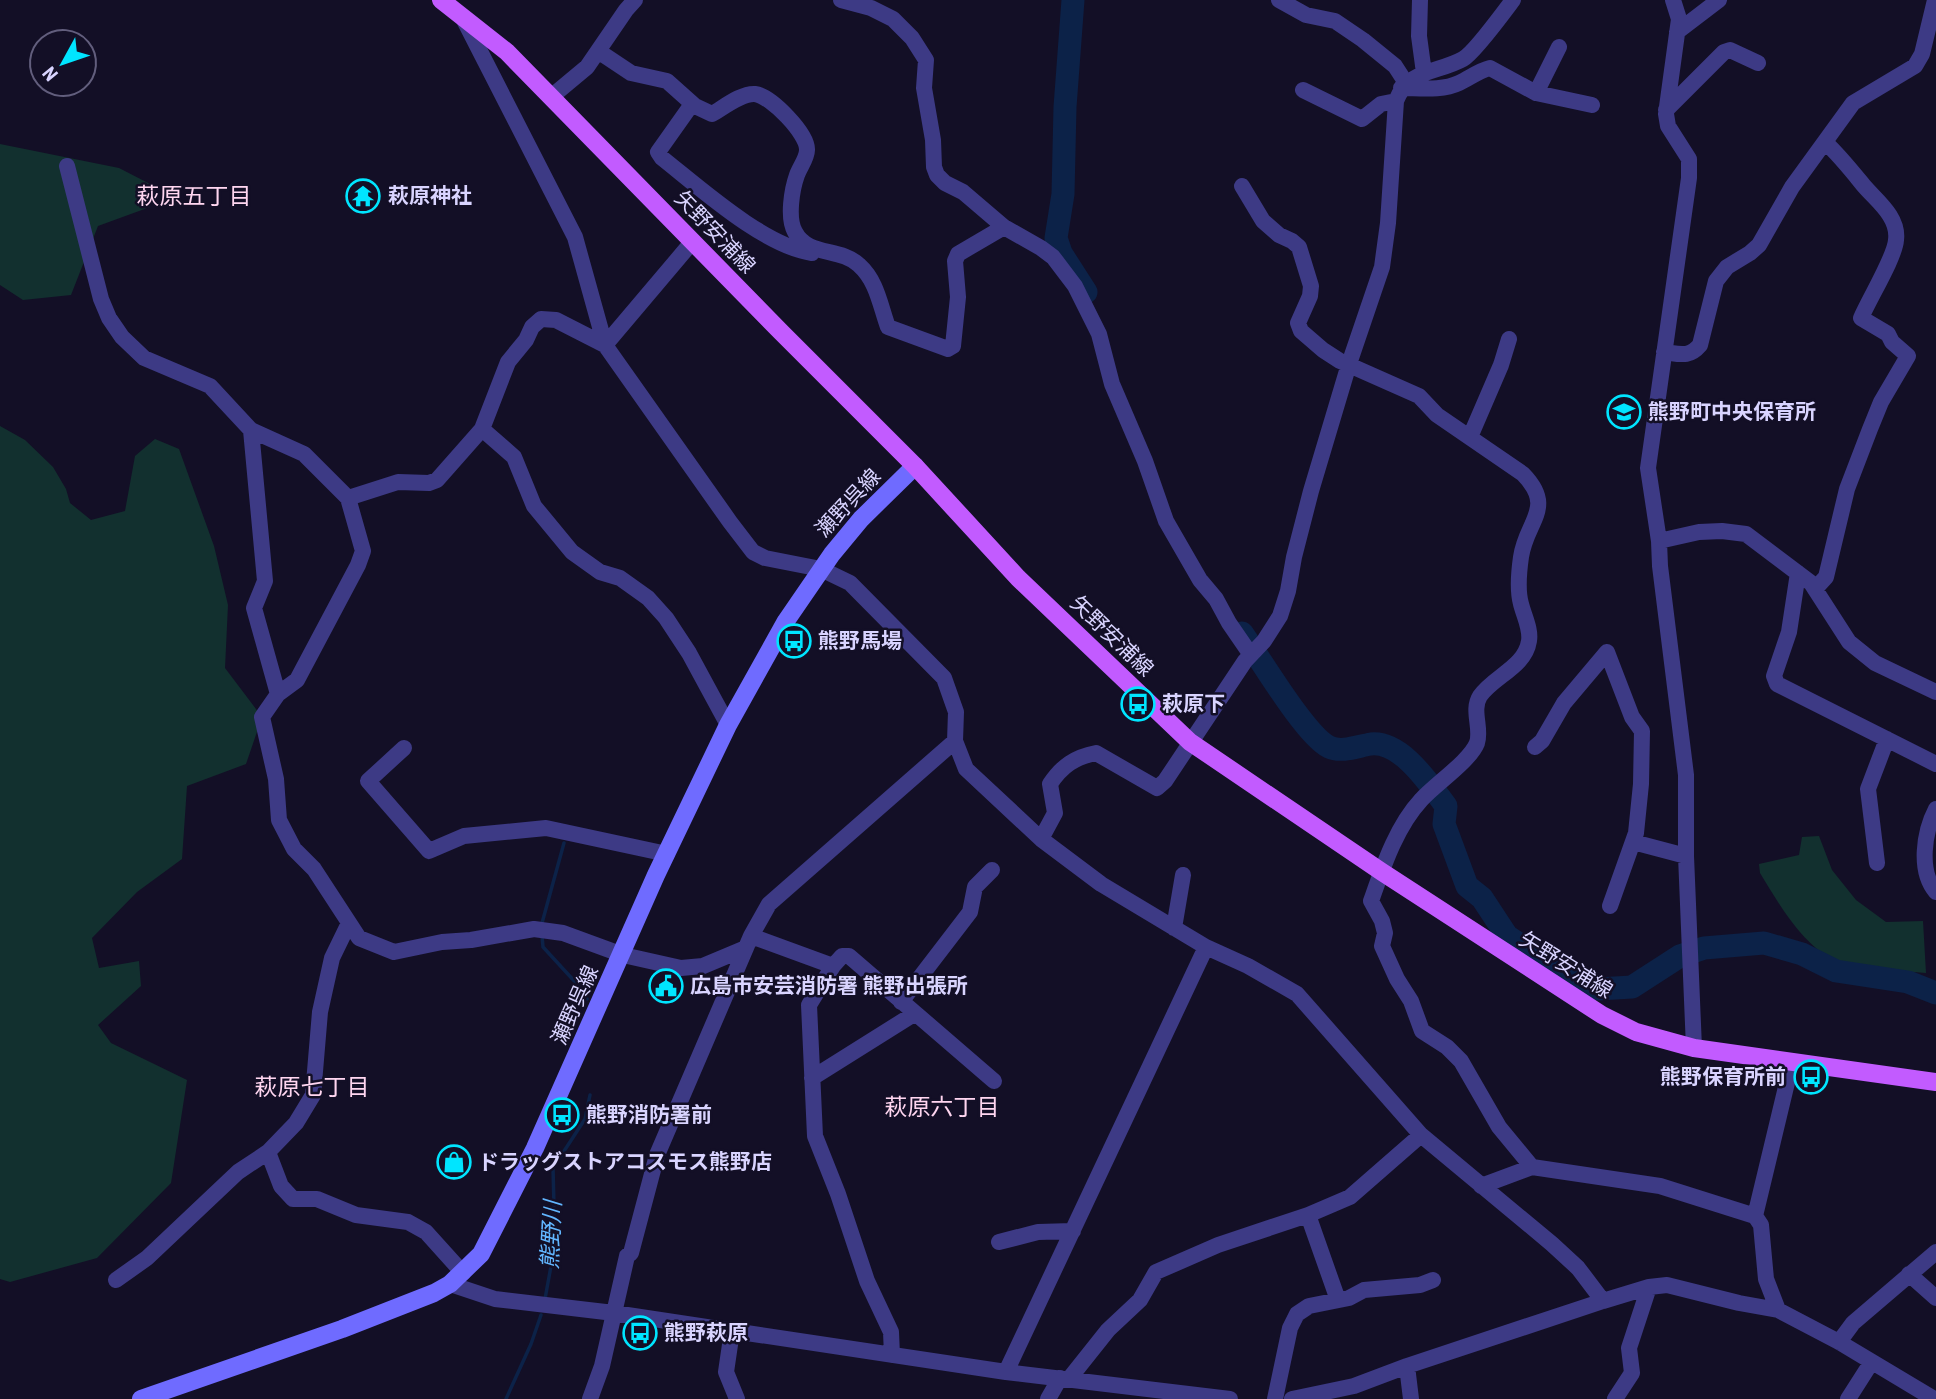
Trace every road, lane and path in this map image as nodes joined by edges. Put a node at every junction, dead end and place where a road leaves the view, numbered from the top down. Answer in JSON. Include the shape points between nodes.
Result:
{"nodes":[{"id":1,"x":442,"y":0,"type":"edge"},
{"id":2,"x":635,"y":0,"type":"edge"},
{"id":3,"x":841,"y":0,"type":"edge"},
{"id":4,"x":1279,"y":0,"type":"edge"},
{"id":5,"x":1420,"y":0,"type":"edge"},
{"id":6,"x":1674,"y":0,"type":"edge"},
{"id":7,"x":1719,"y":0,"type":"edge"},
{"id":8,"x":1935,"y":0,"type":"edge"},
{"id":9,"x":1509,"y":2,"type":"edge"},
{"id":10,"x":873,"y":4,"type":"edge"},
{"id":11,"x":462,"y":16,"type":"junction"},
{"id":12,"x":1677,"y":32,"type":"junction"},
{"id":13,"x":1559,"y":47,"type":"dead end"},
{"id":14,"x":598,"y":51,"type":"junction"},
{"id":15,"x":1758,"y":63,"type":"dead end"},
{"id":16,"x":1424,"y":73,"type":"junction"},
{"id":17,"x":1303,"y":90,"type":"dead end"},
{"id":18,"x":1401,"y":90,"type":"junction"},
{"id":19,"x":1536,"y":93,"type":"junction"},
{"id":20,"x":551,"y":97,"type":"junction"},
{"id":21,"x":692,"y":104,"type":"junction"},
{"id":22,"x":1592,"y":105,"type":"dead end"},
{"id":23,"x":1666,"y":110,"type":"junction"},
{"id":24,"x":1825,"y":142,"type":"junction"},
{"id":25,"x":67,"y":166,"type":"dead end"},
{"id":26,"x":1242,"y":186,"type":"dead end"},
{"id":27,"x":1004,"y":227,"type":"junction"},
{"id":28,"x":693,"y":241,"type":"junction"},
{"id":29,"x":817,"y":250,"type":"junction"},
{"id":30,"x":1510,"y":339,"type":"dead end"},
{"id":31,"x":605,"y":345,"type":"junction"},
{"id":32,"x":1664,"y":352,"type":"junction"},
{"id":33,"x":1349,"y":364,"type":"junction"},
{"id":34,"x":482,"y":429,"type":"junction"},
{"id":35,"x":251,"y":430,"type":"junction"},
{"id":36,"x":1470,"y":436,"type":"junction"},
{"id":37,"x":915,"y":466,"type":"junction"},
{"id":38,"x":348,"y":498,"type":"junction"},
{"id":39,"x":1659,"y":541,"type":"junction"},
{"id":40,"x":821,"y":569,"type":"junction"},
{"id":41,"x":1798,"y":573,"type":"junction"},
{"id":42,"x":1815,"y":589,"type":"junction"},
{"id":43,"x":1251,"y":655,"type":"junction"},
{"id":44,"x":1936,"y":692,"type":"edge"},
{"id":45,"x":278,"y":694,"type":"junction"},
{"id":46,"x":728,"y":725,"type":"junction"},
{"id":47,"x":1887,"y":739,"type":"junction"},
{"id":48,"x":955,"y":741,"type":"junction"},
{"id":49,"x":1190,"y":742,"type":"junction"},
{"id":50,"x":1535,"y":747,"type":"dead end"},
{"id":51,"x":404,"y":748,"type":"dead end"},
{"id":52,"x":1936,"y":764,"type":"edge"},
{"id":53,"x":1936,"y":809,"type":"edge"},
{"id":54,"x":1041,"y":839,"type":"junction"},
{"id":55,"x":1633,"y":842,"type":"junction"},
{"id":56,"x":667,"y":853,"type":"junction"},
{"id":57,"x":1686,"y":856,"type":"junction"},
{"id":58,"x":1877,"y":863,"type":"dead end"},
{"id":59,"x":992,"y":870,"type":"dead end"},
{"id":60,"x":1382,"y":873,"type":"junction"},
{"id":61,"x":1183,"y":874,"type":"dead end"},
{"id":62,"x":1936,"y":892,"type":"edge"},
{"id":63,"x":1611,"y":906,"type":"dead end"},
{"id":64,"x":349,"y":923,"type":"junction"},
{"id":65,"x":1174,"y":928,"type":"junction"},
{"id":66,"x":748,"y":942,"type":"junction"},
{"id":67,"x":1206,"y":947,"type":"junction"},
{"id":68,"x":623,"y":954,"type":"junction"},
{"id":69,"x":833,"y":966,"type":"junction"},
{"id":70,"x":901,"y":1002,"type":"junction"},
{"id":71,"x":915,"y":1014,"type":"junction"},
{"id":72,"x":1694,"y":1048,"type":"junction"},
{"id":73,"x":1792,"y":1062,"type":"junction"},
{"id":74,"x":812,"y":1078,"type":"junction"},
{"id":75,"x":994,"y":1081,"type":"dead end"},
{"id":76,"x":1936,"y":1082,"type":"edge"},
{"id":77,"x":1421,"y":1135,"type":"junction"},
{"id":78,"x":268,"y":1152,"type":"junction"},
{"id":79,"x":1532,"y":1167,"type":"junction"},
{"id":80,"x":1481,"y":1186,"type":"junction"},
{"id":81,"x":1308,"y":1215,"type":"junction"},
{"id":82,"x":1755,"y":1216,"type":"junction"},
{"id":83,"x":1073,"y":1231,"type":"junction"},
{"id":84,"x":999,"y":1242,"type":"dead end"},
{"id":85,"x":1936,"y":1252,"type":"edge"},
{"id":86,"x":1909,"y":1274,"type":"junction"},
{"id":87,"x":457,"y":1279,"type":"junction"},
{"id":88,"x":116,"y":1280,"type":"dead end"},
{"id":89,"x":1433,"y":1280,"type":"dead end"},
{"id":90,"x":1649,"y":1287,"type":"junction"},
{"id":91,"x":1936,"y":1298,"type":"edge"},
{"id":92,"x":1338,"y":1300,"type":"junction"},
{"id":93,"x":1603,"y":1301,"type":"junction"},
{"id":94,"x":1778,"y":1310,"type":"junction"},
{"id":95,"x":614,"y":1313,"type":"junction"},
{"id":96,"x":732,"y":1331,"type":"junction"},
{"id":97,"x":1839,"y":1342,"type":"junction"},
{"id":98,"x":892,"y":1355,"type":"junction"},
{"id":99,"x":1871,"y":1363,"type":"junction"},
{"id":100,"x":1407,"y":1366,"type":"junction"},
{"id":101,"x":1006,"y":1372,"type":"junction"},
{"id":102,"x":1065,"y":1379,"type":"junction"},
{"id":103,"x":1180,"y":1396,"type":"edge"},
{"id":104,"x":141,"y":1399,"type":"edge"},
{"id":105,"x":590,"y":1399,"type":"edge"},
{"id":106,"x":737,"y":1399,"type":"edge"},
{"id":107,"x":1048,"y":1399,"type":"edge"},
{"id":108,"x":1230,"y":1399,"type":"edge"},
{"id":109,"x":1275,"y":1399,"type":"edge"},
{"id":110,"x":1292,"y":1399,"type":"edge"},
{"id":111,"x":1411,"y":1399,"type":"edge"},
{"id":112,"x":1615,"y":1399,"type":"edge"},
{"id":113,"x":1848,"y":1399,"type":"edge"},
{"id":114,"x":1934,"y":1399,"type":"edge"}],
"edges":[{"from":1,"to":11,"type":"main road","name":"矢野安浦線"},
{"from":2,"to":14,"type":"street"},
{"from":3,"to":10,"type":"street"},
{"from":4,"to":18,"type":"street","via":[[1306,15],[1335,21],[1363,40],[1395,66]]},
{"from":5,"to":16,"type":"street"},
{"from":6,"to":12,"type":"street"},
{"from":7,"to":12,"type":"street"},
{"from":8,"to":24,"type":"street","via":[[1915,66],[1853,103]]},
{"from":9,"to":16,"type":"street","via":[[1465,58]]},
{"from":10,"to":27,"type":"street","via":[[912,38],[926,60],[924,88],[937,175]]},
{"from":11,"to":20,"type":"main road","name":"矢野安浦線","via":[[507,52]]},
{"from":11,"to":31,"type":"street","via":[[575,237]]},
{"from":12,"to":23,"type":"street"},
{"from":13,"to":19,"type":"street"},
{"from":14,"to":20,"type":"street","via":[[587,67]]},
{"from":14,"to":21,"type":"street","via":[[631,73],[667,81]]},
{"from":15,"to":23,"type":"street","via":[[1730,50],[1724,52]]},
{"from":16,"to":18,"type":"street"},
{"from":17,"to":18,"type":"street","via":[[1362,119]]},
{"from":18,"to":19,"type":"street","via":[[1443,88],[1490,68]]},
{"from":18,"to":33,"type":"street","via":[[1386,244]]},
{"from":19,"to":22,"type":"street"},
{"from":20,"to":28,"type":"main road","name":"矢野安浦線"},
{"from":21,"to":29,"type":"street","via":[[658,152],[662,158],[739,218],[804,252]]},
{"from":21,"to":29,"type":"street","via":[[712,114],[754,94],[785,114],[808,152],[793,193],[794,232]]},
{"from":23,"to":32,"type":"street","via":[[1668,126],[1689,159],[1689,178]]},
{"from":24,"to":32,"type":"street","via":[[1792,187],[1759,245],[1727,267],[1716,281],[1700,345],[1686,355]]},
{"from":24,"to":42,"type":"street","via":[[1882,203],[1893,222],[1897,238],[1893,252],[1861,318],[1888,334],[1908,356],[1870,429],[1847,489],[1826,577]]},
{"from":25,"to":35,"type":"street","via":[[101,299],[122,337],[144,358],[210,387]]},
{"from":26,"to":33,"type":"street","via":[[1263,221],[1299,247],[1311,286],[1298,323],[1301,331]]},
{"from":27,"to":29,"type":"street","via":[[958,254],[955,340],[948,349],[888,327],[873,281],[859,264],[843,254]]},
{"from":27,"to":43,"type":"street","via":[[1053,257],[1083,299],[1166,521]]},
{"from":28,"to":31,"type":"street"},
{"from":28,"to":37,"type":"main road","name":"矢野安浦線"},
{"from":30,"to":36,"type":"street"},
{"from":31,"to":34,"type":"street","via":[[556,320],[541,319],[508,362]]},
{"from":31,"to":40,"type":"street","via":[[753,552]]},
{"from":32,"to":39,"type":"street","via":[[1648,468]]},
{"from":33,"to":36,"type":"street","via":[[1419,396],[1437,415]]},
{"from":33,"to":43,"type":"street","via":[[1280,616]]},
{"from":34,"to":38,"type":"street","via":[[437,480],[429,484],[398,482]]},
{"from":34,"to":46,"type":"street","via":[[514,457],[534,506],[572,552],[600,572],[620,578],[666,618]]},
{"from":35,"to":38,"type":"street","via":[[304,454]]},
{"from":35,"to":45,"type":"street","via":[[265,581],[254,608]]},
{"from":36,"to":60,"type":"street","via":[[1523,474],[1539,500],[1521,555],[1520,602],[1529,642],[1520,660],[1480,697],[1476,708],[1478,742],[1419,802]]},
{"from":37,"to":40,"type":"main road","name":"瀬野呉線","via":[[861,519]]},
{"from":37,"to":49,"type":"main road","name":"矢野安浦線","via":[[1018,578]]},
{"from":38,"to":45,"type":"street","via":[[363,551],[297,680]]},
{"from":39,"to":41,"type":"street","via":[[1699,532],[1746,534]]},
{"from":39,"to":57,"type":"street","via":[[1686,775]]},
{"from":40,"to":46,"type":"main road","name":"瀬野呉線"},
{"from":40,"to":48,"type":"street","via":[[850,583],[944,678],[956,712]]},
{"from":41,"to":42,"type":"street"},
{"from":41,"to":47,"type":"street","via":[[1789,632],[1774,676],[1777,684]]},
{"from":42,"to":44,"type":"street","via":[[1849,642],[1875,663]]},
{"from":43,"to":49,"type":"street"},
{"from":45,"to":64,"type":"street","via":[[262,717],[276,779],[279,820],[294,849],[314,869]]},
{"from":46,"to":56,"type":"main road","name":"瀬野呉線"},
{"from":47,"to":52,"type":"street"},
{"from":47,"to":58,"type":"street","via":[[1868,789]]},
{"from":48,"to":54,"type":"street","via":[[966,769]]},
{"from":48,"to":66,"type":"street","via":[[769,904]]},
{"from":49,"to":54,"type":"street","via":[[1157,788],[1096,753],[1071,761],[1050,784],[1055,813]]},
{"from":49,"to":60,"type":"main road","name":"矢野安浦線"},
{"from":50,"to":55,"type":"street","via":[[1607,652],[1642,731]]},
{"from":51,"to":56,"type":"street","via":[[368,781],[429,851],[464,836],[546,828]]},
{"from":53,"to":62,"type":"street","via":[[1927,838],[1925,871]]},
{"from":54,"to":65,"type":"street","via":[[1101,884]]},
{"from":55,"to":57,"type":"street"},
{"from":55,"to":63,"type":"street"},
{"from":56,"to":68,"type":"main road","name":"瀬野呉線"},
{"from":57,"to":72,"type":"street"},
{"from":59,"to":70,"type":"street","via":[[975,887],[970,912]]},
{"from":60,"to":72,"type":"main road","name":"矢野安浦線","via":[[1602,1015],[1636,1032]]},
{"from":60,"to":79,"type":"street","via":[[1371,901],[1382,920],[1382,946],[1422,1031],[1461,1061],[1499,1127]]},
{"from":61,"to":65,"type":"street"},
{"from":64,"to":68,"type":"street","via":[[359,938],[394,952],[534,929],[563,933]]},
{"from":64,"to":78,"type":"street","via":[[332,958],[320,1012],[313,1095],[296,1123]]},
{"from":65,"to":67,"type":"street"},
{"from":66,"to":68,"type":"street","via":[[703,966],[681,968]]},
{"from":66,"to":69,"type":"street"},
{"from":66,"to":95,"type":"street","via":[[657,1155]]},
{"from":67,"to":77,"type":"street","via":[[1297,994]]},
{"from":67,"to":83,"type":"street"},
{"from":68,"to":87,"type":"main road","name":"瀬野呉線","via":[[481,1254]]},
{"from":69,"to":70,"type":"street","via":[[842,956],[849,956]]},
{"from":69,"to":74,"type":"street","via":[[809,1005]]},
{"from":70,"to":71,"type":"street"},
{"from":71,"to":74,"type":"street"},
{"from":71,"to":75,"type":"street"},
{"from":72,"to":73,"type":"main road","name":"矢野安浦線"},
{"from":73,"to":76,"type":"main road","name":"矢野安浦線"},
{"from":73,"to":82,"type":"street"},
{"from":74,"to":98,"type":"street","via":[[815,1136],[867,1281],[891,1332]]},
{"from":77,"to":80,"type":"street"},
{"from":77,"to":81,"type":"street","via":[[1350,1198]]},
{"from":78,"to":87,"type":"street","via":[[281,1186],[293,1199],[317,1199],[356,1215],[408,1222],[426,1232]]},
{"from":78,"to":88,"type":"street","via":[[238,1172],[147,1258]]},
{"from":79,"to":80,"type":"street"},
{"from":79,"to":82,"type":"street","via":[[1660,1186]]},
{"from":80,"to":93,"type":"street","via":[[1578,1268]]},
{"from":81,"to":92,"type":"street"},
{"from":81,"to":102,"type":"street","via":[[1218,1245],[1156,1272],[1140,1300]]},
{"from":82,"to":94,"type":"street","via":[[1761,1225],[1766,1279]]},
{"from":83,"to":84,"type":"street","via":[[1038,1232]]},
{"from":83,"to":101,"type":"street"},
{"from":85,"to":86,"type":"street"},
{"from":86,"to":91,"type":"street"},
{"from":86,"to":97,"type":"street","via":[[1853,1323]]},
{"from":87,"to":95,"type":"street","via":[[495,1298]]},
{"from":87,"to":104,"type":"main road","name":"瀬野呉線","via":[[434,1293],[342,1329]]},
{"from":89,"to":92,"type":"street","via":[[1364,1290]]},
{"from":90,"to":93,"type":"street"},
{"from":90,"to":94,"type":"street","via":[[1667,1285]]},
{"from":90,"to":112,"type":"street","via":[[1629,1348],[1632,1373]]},
{"from":92,"to":109,"type":"street","via":[[1309,1306],[1297,1314]]},
{"from":93,"to":100,"type":"street"},
{"from":94,"to":97,"type":"street"},
{"from":95,"to":96,"type":"street"},
{"from":95,"to":105,"type":"street"},
{"from":96,"to":98,"type":"street"},
{"from":96,"to":106,"type":"street","via":[[726,1372]]},
{"from":97,"to":99,"type":"street"},
{"from":98,"to":101,"type":"street"},
{"from":99,"to":113,"type":"street"},
{"from":99,"to":114,"type":"street"},
{"from":100,"to":110,"type":"street","via":[[1353,1386]]},
{"from":100,"to":111,"type":"street"},
{"from":101,"to":102,"type":"street"},
{"from":102,"to":103,"type":"street"},
{"from":102,"to":107,"type":"street"},
{"from":103,"to":108,"type":"street"}]}
